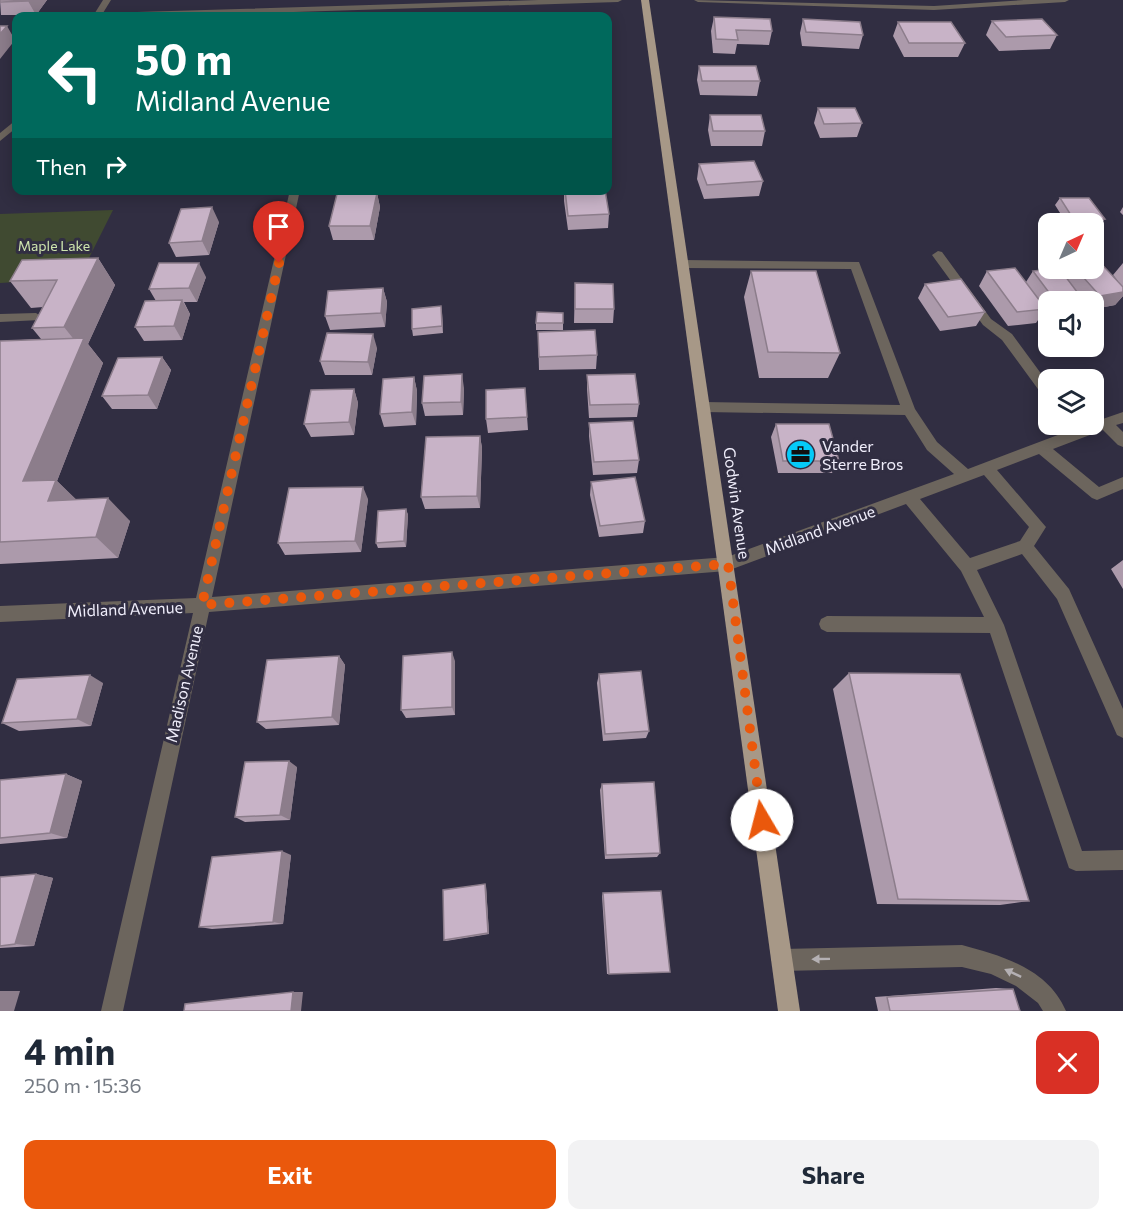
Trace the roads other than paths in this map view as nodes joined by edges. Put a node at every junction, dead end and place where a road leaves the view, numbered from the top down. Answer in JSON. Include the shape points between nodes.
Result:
{"nodes":[{"id":1,"x":618,"y":0,"type":"edge"},
{"id":2,"x":645,"y":0,"type":"edge"},
{"id":3,"x":698,"y":0,"type":"edge"},
{"id":4,"x":1065,"y":0,"type":"edge"},
{"id":5,"x":331,"y":8,"type":"edge"},
{"id":6,"x":214,"y":12,"type":"edge"},
{"id":7,"x":12,"y":127,"type":"edge"},
{"id":8,"x":0,"y":138,"type":"edge"},
{"id":9,"x":294,"y":195,"type":"edge"},
{"id":10,"x":938,"y":255,"type":"dead end"},
{"id":11,"x":683,"y":264,"type":"junction"},
{"id":12,"x":36,"y":317,"type":"edge"},
{"id":13,"x":0,"y":318,"type":"edge"},
{"id":14,"x":1038,"y":379,"type":"edge"},
{"id":15,"x":704,"y":407,"type":"junction"},
{"id":16,"x":909,"y":410,"type":"junction"},
{"id":17,"x":1123,"y":417,"type":"edge"},
{"id":18,"x":1106,"y":424,"type":"joint"},
{"id":19,"x":1065,"y":435,"type":"edge"},
{"id":20,"x":1123,"y":441,"type":"edge"},
{"id":21,"x":1042,"y":448,"type":"junction"},
{"id":22,"x":987,"y":468,"type":"junction"},
{"id":23,"x":966,"y":476,"type":"junction"},
{"id":24,"x":1123,"y":483,"type":"edge"},
{"id":25,"x":909,"y":497,"type":"junction"},
{"id":26,"x":1025,"y":546,"type":"junction"},
{"id":27,"x":728,"y":564,"type":"junction"},
{"id":28,"x":967,"y":566,"type":"junction"},
{"id":29,"x":202,"y":605,"type":"junction"},
{"id":30,"x":0,"y":614,"type":"edge"},
{"id":31,"x":827,"y":624,"type":"dead end"},
{"id":32,"x":996,"y":625,"type":"junction"},
{"id":33,"x":1123,"y":729,"type":"edge"},
{"id":34,"x":1123,"y":861,"type":"edge"},
{"id":35,"x":782,"y":960,"type":"junction"},
{"id":36,"x":112,"y":1011,"type":"edge"},
{"id":37,"x":789,"y":1011,"type":"edge"},
{"id":38,"x":1055,"y":1011,"type":"edge"}],
"edges":[{"from":1,"to":5,"type":"street"},
{"from":2,"to":11,"type":"main road","name":"Godwin Avenue"},
{"from":3,"to":4,"type":"street","via":[[934,8]]},
{"from":5,"to":6,"type":"street"},
{"from":7,"to":8,"type":"street"},
{"from":9,"to":29,"type":"street","name":"Madison Avenue"},
{"from":10,"to":14,"type":"street","via":[[987,322],[1007,337]]},
{"from":11,"to":15,"type":"main road","name":"Godwin Avenue"},
{"from":11,"to":16,"type":"street","via":[[855,265]]},
{"from":12,"to":13,"type":"street"},
{"from":15,"to":16,"type":"street"},
{"from":15,"to":27,"type":"main road","name":"Godwin Avenue"},
{"from":16,"to":23,"type":"street","via":[[932,446]]},
{"from":17,"to":18,"type":"street","name":"Midland Avenue"},
{"from":18,"to":20,"type":"street"},
{"from":19,"to":21,"type":"street","name":"Midland Avenue"},
{"from":21,"to":22,"type":"street","name":"Midland Avenue"},
{"from":21,"to":24,"type":"street","via":[[1097,495]]},
{"from":22,"to":23,"type":"street","name":"Midland Avenue"},
{"from":22,"to":26,"type":"street","via":[[1038,527]]},
{"from":23,"to":25,"type":"street","name":"Midland Avenue"},
{"from":25,"to":27,"type":"street","name":"Midland Avenue"},
{"from":25,"to":28,"type":"street"},
{"from":26,"to":28,"type":"street"},
{"from":26,"to":33,"type":"street","via":[[1063,594]]},
{"from":27,"to":29,"type":"street","name":"Midland Avenue"},
{"from":27,"to":35,"type":"main road","name":"Godwin Avenue"},
{"from":28,"to":32,"type":"street"},
{"from":29,"to":30,"type":"street","name":"Midland Avenue"},
{"from":29,"to":36,"type":"street","name":"Madison Avenue"},
{"from":31,"to":32,"type":"street"},
{"from":32,"to":34,"type":"street","via":[[1076,861]]},
{"from":35,"to":37,"type":"main road","name":"Godwin Avenue"},
{"from":38,"to":35,"type":"street","one_way":true,"via":[[1046,995],[1024,978],[962,956]]}]}
